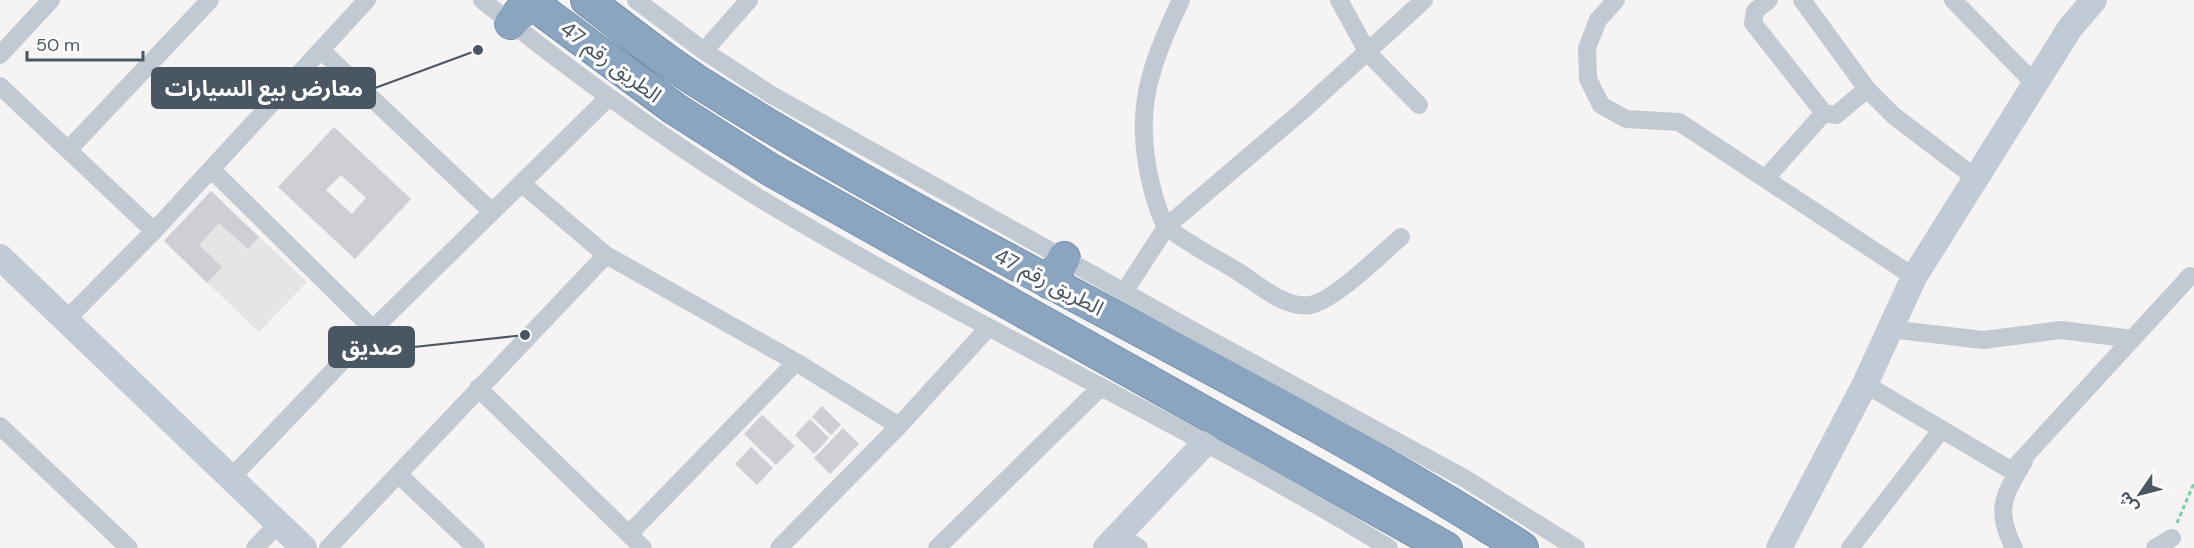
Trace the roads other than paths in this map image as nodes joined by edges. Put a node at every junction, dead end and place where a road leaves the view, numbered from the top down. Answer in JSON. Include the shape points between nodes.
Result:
{"nodes":[{"id":1,"x":51,"y":0,"type":"edge"},
{"id":2,"x":210,"y":0,"type":"edge"},
{"id":3,"x":367,"y":0,"type":"edge"},
{"id":4,"x":482,"y":0,"type":"edge"},
{"id":5,"x":587,"y":0,"type":"edge"},
{"id":6,"x":636,"y":0,"type":"edge"},
{"id":7,"x":749,"y":0,"type":"edge"},
{"id":8,"x":1181,"y":0,"type":"edge"},
{"id":9,"x":1338,"y":0,"type":"edge"},
{"id":10,"x":1616,"y":0,"type":"edge"},
{"id":11,"x":1769,"y":0,"type":"edge"},
{"id":12,"x":1802,"y":0,"type":"edge"},
{"id":13,"x":1953,"y":0,"type":"edge"},
{"id":14,"x":2094,"y":0,"type":"edge"},
{"id":15,"x":1420,"y":2,"type":"edge"},
{"id":16,"x":523,"y":8,"type":"edge"},
{"id":17,"x":321,"y":50,"type":"junction"},
{"id":18,"x":1368,"y":53,"type":"junction"},
{"id":19,"x":0,"y":55,"type":"edge"},
{"id":20,"x":699,"y":66,"type":"junction"},
{"id":21,"x":2036,"y":85,"type":"junction"},
{"id":22,"x":0,"y":86,"type":"edge"},
{"id":23,"x":1867,"y":89,"type":"junction"},
{"id":24,"x":609,"y":97,"type":"junction"},
{"id":25,"x":1419,"y":105,"type":"dead end"},
{"id":26,"x":675,"y":109,"type":"junction"},
{"id":27,"x":1824,"y":113,"type":"junction"},
{"id":28,"x":68,"y":150,"type":"junction"},
{"id":29,"x":211,"y":169,"type":"junction"},
{"id":30,"x":1765,"y":179,"type":"junction"},
{"id":31,"x":1977,"y":179,"type":"junction"},
{"id":32,"x":520,"y":183,"type":"junction"},
{"id":33,"x":492,"y":212,"type":"junction"},
{"id":34,"x":1167,"y":226,"type":"junction"},
{"id":35,"x":154,"y":231,"type":"junction"},
{"id":36,"x":1401,"y":237,"type":"dead end"},
{"id":37,"x":606,"y":255,"type":"junction"},
{"id":38,"x":0,"y":257,"type":"edge"},
{"id":39,"x":1057,"y":270,"type":"junction"},
{"id":40,"x":2190,"y":276,"type":"dead end"},
{"id":41,"x":1914,"y":277,"type":"junction"},
{"id":42,"x":1124,"y":292,"type":"junction"},
{"id":43,"x":66,"y":320,"type":"junction"},
{"id":44,"x":988,"y":328,"type":"junction"},
{"id":45,"x":373,"y":329,"type":"junction"},
{"id":46,"x":1890,"y":329,"type":"junction"},
{"id":47,"x":2133,"y":339,"type":"junction"},
{"id":48,"x":796,"y":362,"type":"junction"},
{"id":49,"x":1865,"y":384,"type":"junction"},
{"id":50,"x":478,"y":388,"type":"junction"},
{"id":51,"x":1100,"y":388,"type":"junction"},
{"id":52,"x":0,"y":426,"type":"edge"},
{"id":53,"x":899,"y":426,"type":"junction"},
{"id":54,"x":1942,"y":429,"type":"junction"},
{"id":55,"x":1204,"y":444,"type":"junction"},
{"id":56,"x":2024,"y":461,"type":"junction"},
{"id":57,"x":398,"y":474,"type":"junction"},
{"id":58,"x":231,"y":478,"type":"junction"},
{"id":59,"x":279,"y":524,"type":"junction"},
{"id":60,"x":629,"y":534,"type":"junction"},
{"id":61,"x":2172,"y":538,"type":"road end"},
{"id":62,"x":1121,"y":544,"type":"edge"},
{"id":63,"x":129,"y":548,"type":"edge"},
{"id":64,"x":255,"y":548,"type":"edge"},
{"id":65,"x":304,"y":548,"type":"edge"},
{"id":66,"x":328,"y":548,"type":"edge"},
{"id":67,"x":476,"y":548,"type":"edge"},
{"id":68,"x":644,"y":548,"type":"edge"},
{"id":69,"x":779,"y":548,"type":"edge"},
{"id":70,"x":937,"y":548,"type":"edge"},
{"id":71,"x":1389,"y":548,"type":"edge"},
{"id":72,"x":1446,"y":548,"type":"edge"},
{"id":73,"x":1522,"y":548,"type":"edge"},
{"id":74,"x":1576,"y":548,"type":"edge"},
{"id":75,"x":1779,"y":548,"type":"edge"},
{"id":76,"x":1850,"y":548,"type":"edge"},
{"id":77,"x":2014,"y":548,"type":"edge"},
{"id":78,"x":2156,"y":548,"type":"edge"}],
"edges":[{"from":1,"to":19,"type":"street"},
{"from":2,"to":28,"type":"street"},
{"from":3,"to":17,"type":"street"},
{"from":4,"to":16,"type":"street"},
{"from":5,"to":20,"type":"highway","name":"الطريق رقم 47"},
{"from":6,"to":20,"type":"street"},
{"from":7,"to":20,"type":"street"},
{"from":8,"to":34,"type":"street","via":[[1155,56],[1146,90],[1143,125],[1153,194]]},
{"from":9,"to":18,"type":"street"},
{"from":10,"to":30,"type":"street","via":[[1598,20],[1587,48],[1588,79],[1601,105],[1626,119],[1679,122]]},
{"from":11,"to":27,"type":"street","via":[[1755,11],[1753,23]]},
{"from":12,"to":23,"type":"street"},
{"from":13,"to":21,"type":"street"},
{"from":14,"to":21,"type":"street","via":[[2070,28]]},
{"from":15,"to":18,"type":"street"},
{"from":16,"to":24,"type":"street"},
{"from":16,"to":26,"type":"highway","name":"الطريق رقم 47"},
{"from":17,"to":29,"type":"street"},
{"from":17,"to":33,"type":"street"},
{"from":18,"to":25,"type":"street"},
{"from":18,"to":34,"type":"street"},
{"from":20,"to":26,"type":"highway"},
{"from":20,"to":39,"type":"highway","name":"الطريق رقم 47","via":[[894,197]]},
{"from":21,"to":31,"type":"street"},
{"from":22,"to":28,"type":"street"},
{"from":23,"to":27,"type":"street","via":[[1836,115]]},
{"from":23,"to":31,"type":"street","via":[[1894,116]]},
{"from":24,"to":32,"type":"street"},
{"from":24,"to":44,"type":"street","via":[[764,200]]},
{"from":26,"to":72,"type":"highway","name":"الطريق رقم 47","via":[[861,222]]},
{"from":27,"to":30,"type":"street"},
{"from":28,"to":35,"type":"street"},
{"from":29,"to":35,"type":"street"},
{"from":29,"to":45,"type":"street"},
{"from":30,"to":41,"type":"street"},
{"from":31,"to":41,"type":"street"},
{"from":32,"to":33,"type":"street"},
{"from":32,"to":37,"type":"street"},
{"from":33,"to":45,"type":"street"},
{"from":34,"to":36,"type":"street","via":[[1283,300],[1308,305],[1331,295]]},
{"from":34,"to":42,"type":"street"},
{"from":35,"to":43,"type":"street"},
{"from":37,"to":48,"type":"street"},
{"from":37,"to":50,"type":"street"},
{"from":38,"to":43,"type":"street"},
{"from":39,"to":42,"type":"street"},
{"from":39,"to":73,"type":"highway","name":"الطريق رقم 47","via":[[1237,382]]},
{"from":40,"to":47,"type":"street"},
{"from":41,"to":46,"type":"street"},
{"from":42,"to":74,"type":"street","via":[[1464,478]]},
{"from":43,"to":58,"type":"street"},
{"from":44,"to":51,"type":"street"},
{"from":44,"to":53,"type":"street"},
{"from":45,"to":58,"type":"street"},
{"from":46,"to":47,"type":"street","via":[[1983,340],[2061,330]]},
{"from":46,"to":49,"type":"street"},
{"from":47,"to":56,"type":"street"},
{"from":48,"to":53,"type":"street"},
{"from":48,"to":60,"type":"street"},
{"from":49,"to":54,"type":"street"},
{"from":49,"to":75,"type":"street"},
{"from":50,"to":57,"type":"street"},
{"from":50,"to":60,"type":"street"},
{"from":51,"to":55,"type":"street"},
{"from":51,"to":70,"type":"street"},
{"from":52,"to":63,"type":"street"},
{"from":53,"to":69,"type":"street"},
{"from":54,"to":56,"type":"street","via":[[2007,468],[2015,468]]},
{"from":54,"to":76,"type":"street"},
{"from":55,"to":62,"type":"street"},
{"from":55,"to":71,"type":"street"},
{"from":56,"to":77,"type":"street","via":[[2001,508]]},
{"from":57,"to":66,"type":"street"},
{"from":57,"to":67,"type":"street"},
{"from":58,"to":59,"type":"street"},
{"from":59,"to":64,"type":"street"},
{"from":59,"to":65,"type":"street"},
{"from":60,"to":68,"type":"street"},
{"from":61,"to":78,"type":"street"}]}
